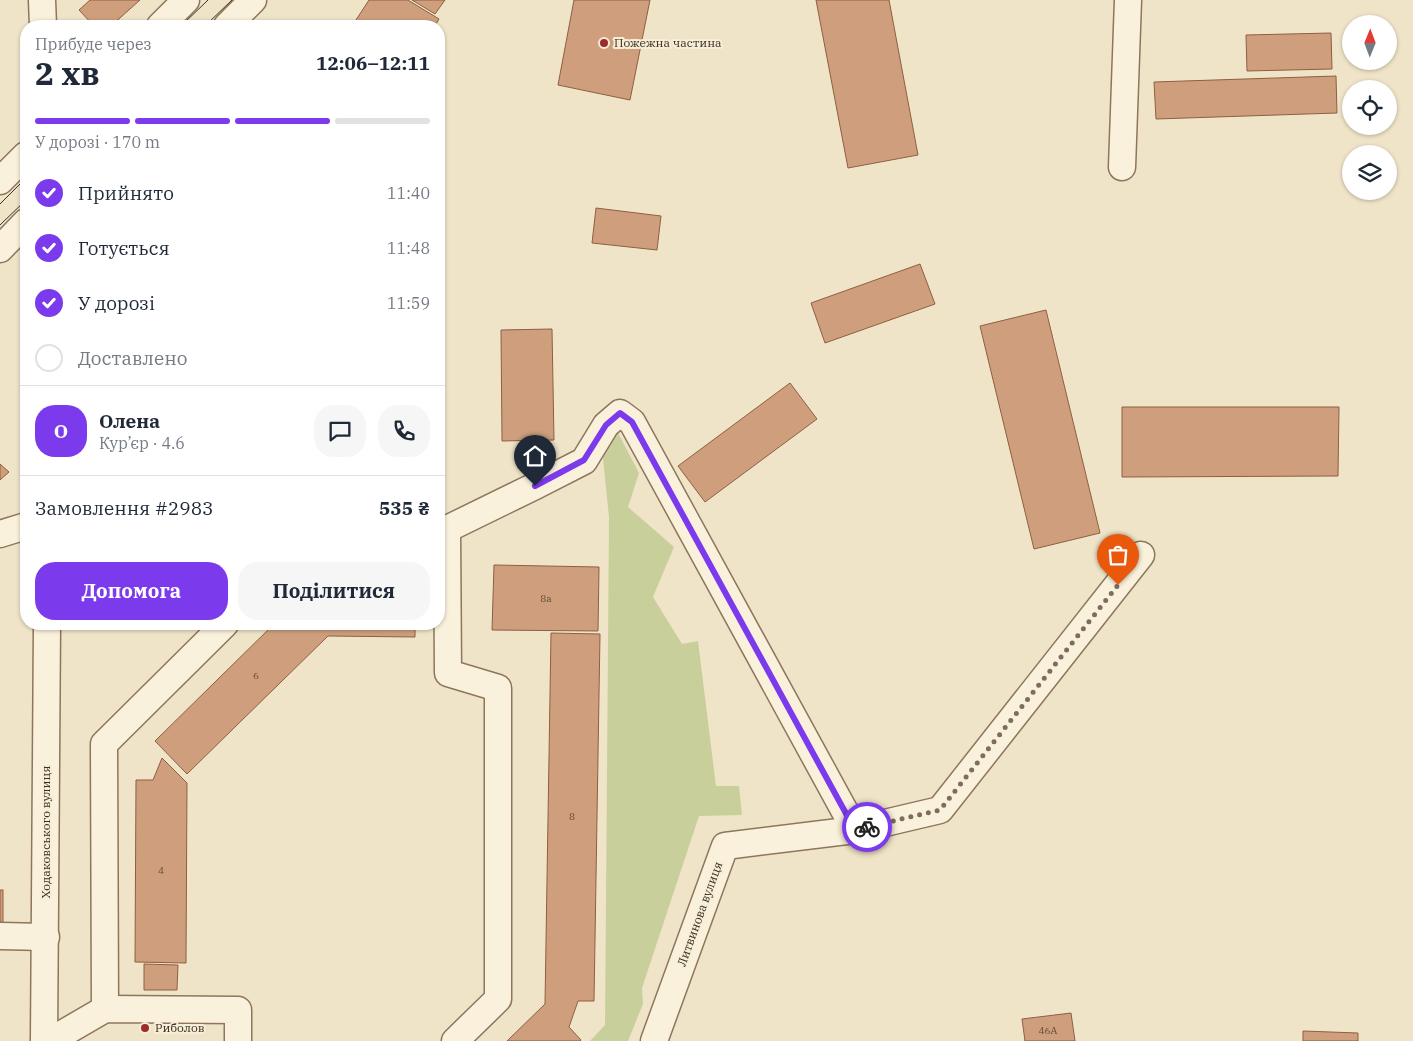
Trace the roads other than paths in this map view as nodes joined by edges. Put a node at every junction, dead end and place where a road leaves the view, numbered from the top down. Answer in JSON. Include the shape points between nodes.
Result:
{"nodes":[{"id":1,"x":42,"y":0,"type":"edge"},
{"id":2,"x":186,"y":0,"type":"edge"},
{"id":3,"x":253,"y":0,"type":"edge"},
{"id":4,"x":1128,"y":0,"type":"edge"},
{"id":5,"x":43,"y":20,"type":"edge"},
{"id":6,"x":166,"y":20,"type":"edge"},
{"id":7,"x":233,"y":20,"type":"edge"},
{"id":8,"x":1122,"y":167,"type":"dead end"},
{"id":9,"x":20,"y":228,"type":"edge"},
{"id":10,"x":0,"y":249,"type":"edge"},
{"id":11,"x":20,"y":528,"type":"edge"},
{"id":12,"x":445,"y":528,"type":"edge"},
{"id":13,"x":0,"y":534,"type":"edge"},
{"id":14,"x":1142,"y":555,"type":"dead end"},
{"id":15,"x":445,"y":587,"type":"edge"},
{"id":16,"x":47,"y":630,"type":"edge"},
{"id":17,"x":219,"y":630,"type":"edge"},
{"id":18,"x":855,"y":830,"type":"junction"},
{"id":19,"x":0,"y":936,"type":"edge"},
{"id":20,"x":46,"y":937,"type":"junction"},
{"id":21,"x":105,"y":1009,"type":"junction"},
{"id":22,"x":44,"y":1041,"type":"edge"},
{"id":23,"x":50,"y":1041,"type":"edge"},
{"id":24,"x":238,"y":1041,"type":"edge"},
{"id":25,"x":455,"y":1041,"type":"edge"},
{"id":26,"x":654,"y":1041,"type":"edge"}],
"edges":[{"from":1,"to":5,"type":"street"},
{"from":2,"to":6,"type":"street"},
{"from":3,"to":7,"type":"street"},
{"from":4,"to":8,"type":"street"},
{"from":9,"to":10,"type":"street"},
{"from":11,"to":13,"type":"street"},
{"from":12,"to":18,"type":"street","via":[[584,460],[606,425],[620,413],[632,422]]},
{"from":14,"to":18,"type":"street","name":"Литвинова вулиця","via":[[940,810]]},
{"from":15,"to":25,"type":"street","via":[[448,673],[498,688],[498,999]]},
{"from":16,"to":20,"type":"street","name":"Ходаковського вулиця"},
{"from":17,"to":21,"type":"street","via":[[104,744]]},
{"from":18,"to":26,"type":"street","name":"Литвинова вулиця","via":[[725,846]]},
{"from":19,"to":20,"type":"street"},
{"from":20,"to":22,"type":"street","name":"Ходаковського вулиця"},
{"from":21,"to":23,"type":"street"},
{"from":21,"to":24,"type":"street","via":[[238,1010]]}]}
